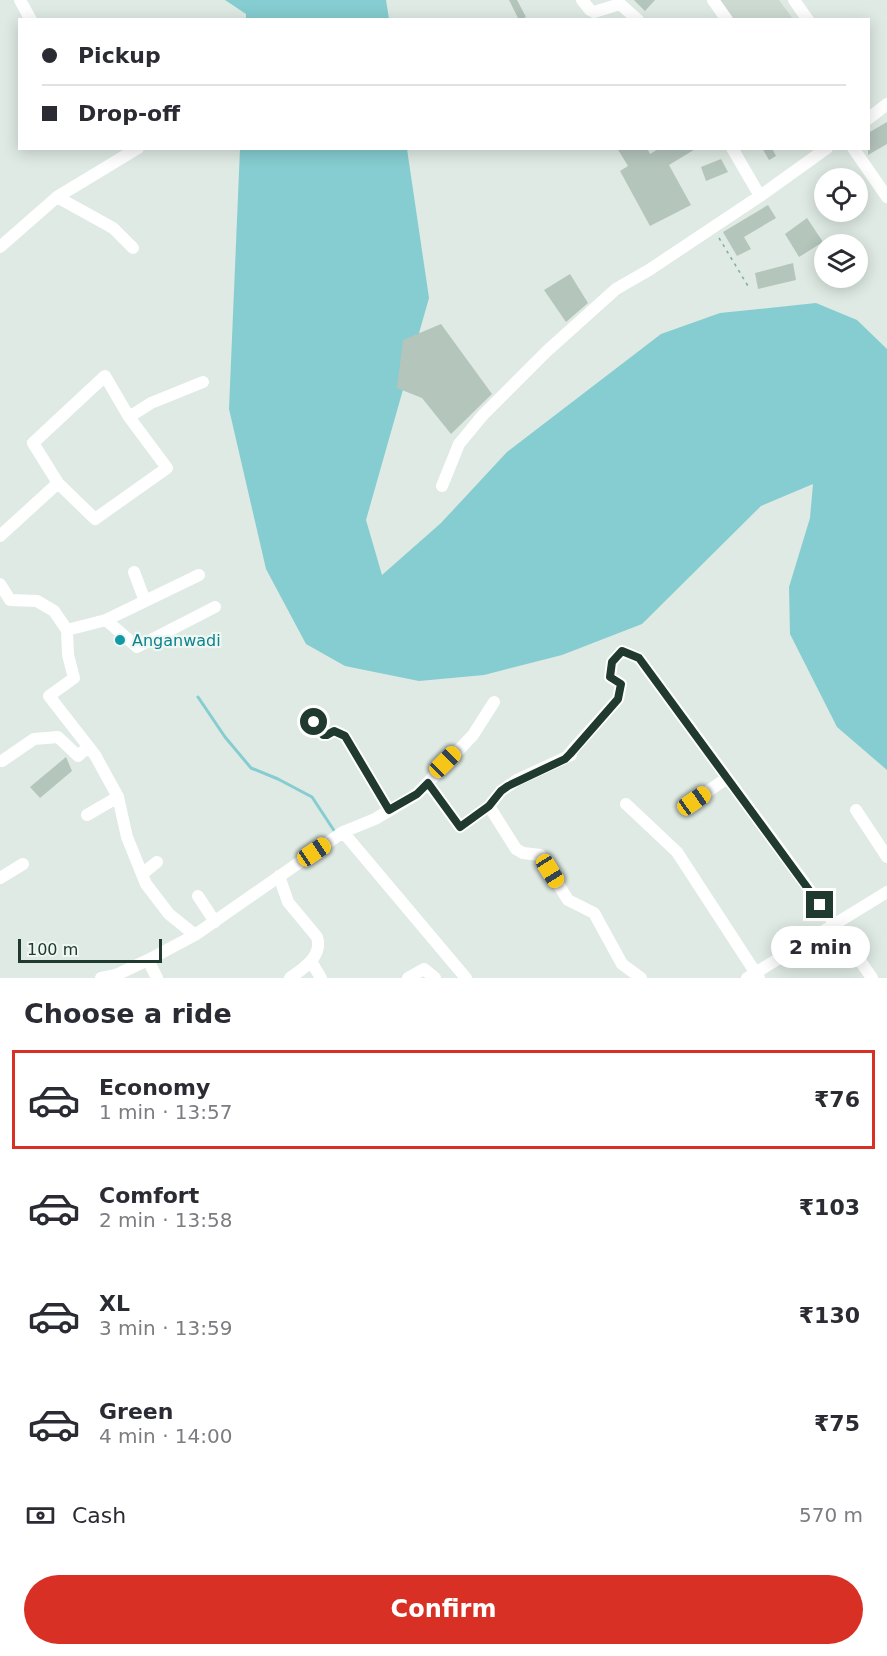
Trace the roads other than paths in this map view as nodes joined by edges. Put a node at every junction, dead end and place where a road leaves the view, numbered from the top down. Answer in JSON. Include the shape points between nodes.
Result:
{"nodes":[{"id":1,"x":20,"y":0,"type":"edge"},
{"id":2,"x":582,"y":0,"type":"edge"},
{"id":3,"x":713,"y":0,"type":"edge"},
{"id":4,"x":794,"y":0,"type":"edge"},
{"id":5,"x":30,"y":18,"type":"edge"},
{"id":6,"x":636,"y":18,"type":"edge"},
{"id":7,"x":726,"y":18,"type":"edge"},
{"id":8,"x":807,"y":18,"type":"edge"},
{"id":9,"x":887,"y":104,"type":"edge"},
{"id":10,"x":870,"y":117,"type":"edge"},
{"id":11,"x":135,"y":150,"type":"edge"},
{"id":12,"x":733,"y":150,"type":"edge"},
{"id":13,"x":824,"y":150,"type":"edge"},
{"id":14,"x":854,"y":150,"type":"edge"},
{"id":15,"x":760,"y":196,"type":"junction"},
{"id":16,"x":57,"y":197,"type":"junction"},
{"id":17,"x":887,"y":197,"type":"edge"},
{"id":18,"x":0,"y":247,"type":"edge"},
{"id":19,"x":133,"y":248,"type":"dead end"},
{"id":20,"x":203,"y":382,"type":"dead end"},
{"id":21,"x":129,"y":417,"type":"junction"},
{"id":22,"x":58,"y":483,"type":"junction"},
{"id":23,"x":442,"y":486,"type":"dead end"},
{"id":24,"x":0,"y":536,"type":"edge"},
{"id":25,"x":134,"y":572,"type":"dead end"},
{"id":26,"x":199,"y":575,"type":"dead end"},
{"id":27,"x":0,"y":584,"type":"edge"},
{"id":28,"x":146,"y":601,"type":"junction"},
{"id":29,"x":215,"y":607,"type":"dead end"},
{"id":30,"x":106,"y":620,"type":"junction"},
{"id":31,"x":68,"y":630,"type":"junction"},
{"id":32,"x":494,"y":702,"type":"dead end"},
{"id":33,"x":314,"y":722,"type":"dead end"},
{"id":34,"x":88,"y":747,"type":"junction"},
{"id":35,"x":2,"y":761,"type":"dead end"},
{"id":36,"x":727,"y":778,"type":"junction"},
{"id":37,"x":428,"y":783,"type":"junction"},
{"id":38,"x":118,"y":797,"type":"junction"},
{"id":39,"x":694,"y":801,"type":"dead end"},
{"id":40,"x":626,"y":804,"type":"dead end"},
{"id":41,"x":489,"y":806,"type":"junction"},
{"id":42,"x":389,"y":810,"type":"junction"},
{"id":43,"x":856,"y":810,"type":"dead end"},
{"id":44,"x":87,"y":815,"type":"dead end"},
{"id":45,"x":343,"y":832,"type":"junction"},
{"id":46,"x":887,"y":857,"type":"edge"},
{"id":47,"x":158,"y":862,"type":"dead end"},
{"id":48,"x":23,"y":864,"type":"dead end"},
{"id":49,"x":142,"y":874,"type":"junction"},
{"id":50,"x":279,"y":876,"type":"junction"},
{"id":51,"x":0,"y":878,"type":"edge"},
{"id":52,"x":887,"y":892,"type":"edge"},
{"id":53,"x":198,"y":896,"type":"dead end"},
{"id":54,"x":215,"y":922,"type":"junction"},
{"id":55,"x":834,"y":923,"type":"junction"},
{"id":56,"x":195,"y":935,"type":"junction"},
{"id":57,"x":148,"y":960,"type":"junction"},
{"id":58,"x":312,"y":963,"type":"junction"},
{"id":59,"x":116,"y":976,"type":"edge"},
{"id":60,"x":754,"y":976,"type":"edge"},
{"id":61,"x":101,"y":978,"type":"edge"},
{"id":62,"x":157,"y":978,"type":"edge"},
{"id":63,"x":290,"y":978,"type":"edge"},
{"id":64,"x":321,"y":978,"type":"edge"},
{"id":65,"x":408,"y":978,"type":"edge"},
{"id":66,"x":435,"y":978,"type":"edge"},
{"id":67,"x":466,"y":978,"type":"edge"},
{"id":68,"x":641,"y":978,"type":"edge"},
{"id":69,"x":872,"y":978,"type":"edge"}],
"edges":[{"from":1,"to":5,"type":"street"},
{"from":2,"to":6,"type":"street","via":[[594,12],[620,4]]},
{"from":3,"to":7,"type":"street"},
{"from":4,"to":8,"type":"street"},
{"from":9,"to":10,"type":"street"},
{"from":11,"to":16,"type":"street"},
{"from":12,"to":15,"type":"street"},
{"from":13,"to":15,"type":"street"},
{"from":14,"to":17,"type":"street"},
{"from":15,"to":23,"type":"street","via":[[615,289],[483,415],[459,444]]},
{"from":16,"to":18,"type":"street"},
{"from":16,"to":19,"type":"street","via":[[113,228]]},
{"from":20,"to":21,"type":"street","via":[[151,403]]},
{"from":21,"to":22,"type":"street","via":[[105,376],[33,443]]},
{"from":21,"to":22,"type":"street","via":[[167,468],[95,519]]},
{"from":22,"to":24,"type":"street"},
{"from":25,"to":28,"type":"street"},
{"from":26,"to":28,"type":"street"},
{"from":27,"to":31,"type":"street","via":[[10,600],[37,601],[54,611]]},
{"from":28,"to":30,"type":"street"},
{"from":29,"to":30,"type":"street","via":[[137,647]]},
{"from":30,"to":31,"type":"street"},
{"from":31,"to":34,"type":"street","via":[[74,678],[49,696]]},
{"from":32,"to":37,"type":"street","via":[[473,735]]},
{"from":33,"to":42,"type":"street","via":[[323,735],[334,731],[345,736]]},
{"from":34,"to":35,"type":"street","via":[[78,756],[58,737],[34,739]]},
{"from":34,"to":38,"type":"street"},
{"from":36,"to":39,"type":"street"},
{"from":36,"to":41,"type":"street","via":[[639,658],[622,651],[612,662],[610,677],[621,684],[618,699],[565,759],[517,780]]},
{"from":36,"to":55,"type":"street"},
{"from":37,"to":41,"type":"street","via":[[460,827]]},
{"from":37,"to":42,"type":"street"},
{"from":38,"to":44,"type":"street"},
{"from":38,"to":49,"type":"street","via":[[127,837]]},
{"from":40,"to":60,"type":"street","via":[[676,852]]},
{"from":41,"to":68,"type":"street","via":[[516,849],[540,855],[568,900],[594,913],[622,964]]},
{"from":42,"to":45,"type":"street"},
{"from":43,"to":46,"type":"street"},
{"from":45,"to":50,"type":"street"},
{"from":45,"to":67,"type":"street"},
{"from":47,"to":49,"type":"street"},
{"from":48,"to":51,"type":"street"},
{"from":49,"to":56,"type":"street","via":[[169,915]]},
{"from":50,"to":54,"type":"street"},
{"from":50,"to":58,"type":"street","via":[[288,902],[318,937]]},
{"from":52,"to":55,"type":"street"},
{"from":53,"to":54,"type":"street"},
{"from":54,"to":56,"type":"street"},
{"from":55,"to":60,"type":"street"},
{"from":55,"to":69,"type":"street"},
{"from":56,"to":57,"type":"street"},
{"from":57,"to":59,"type":"street"},
{"from":57,"to":62,"type":"street"},
{"from":58,"to":63,"type":"street"},
{"from":58,"to":64,"type":"street"},
{"from":59,"to":61,"type":"street"},
{"from":65,"to":66,"type":"street","via":[[424,969]]}]}
